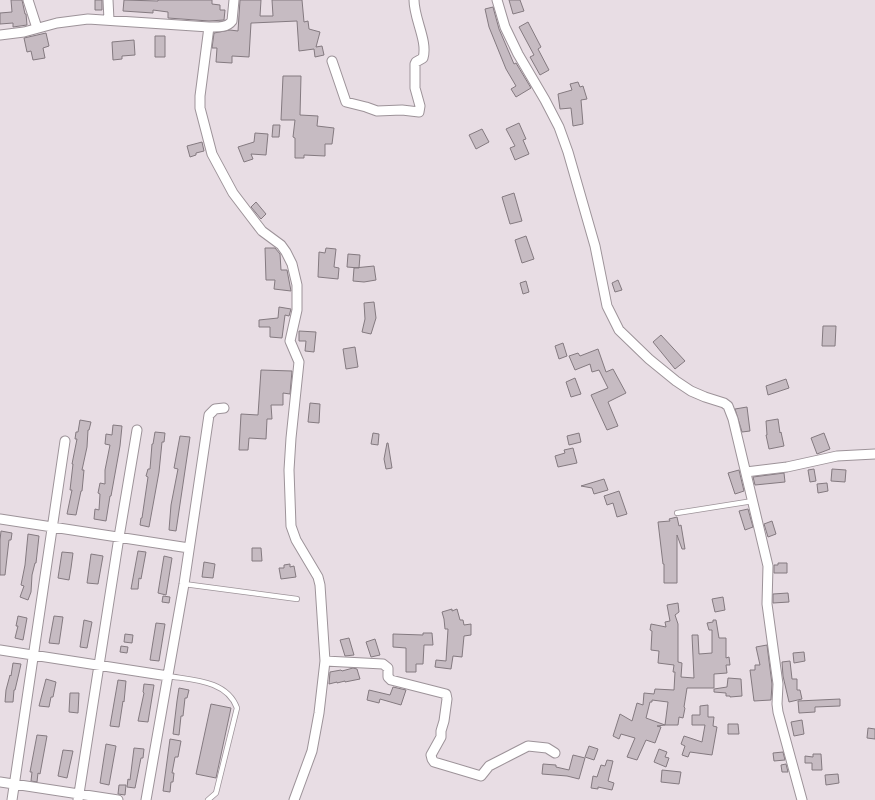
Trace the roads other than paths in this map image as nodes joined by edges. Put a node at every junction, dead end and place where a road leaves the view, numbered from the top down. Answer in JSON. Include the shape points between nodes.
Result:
{"nodes":[{"id":1,"x":28,"y":0,"type":"edge"},
{"id":2,"x":108,"y":0,"type":"edge"},
{"id":3,"x":234,"y":0,"type":"edge"},
{"id":4,"x":414,"y":0,"type":"edge"},
{"id":5,"x":497,"y":0,"type":"edge"},
{"id":6,"x":109,"y":20,"type":"junction"},
{"id":7,"x":209,"y":27,"type":"junction"},
{"id":8,"x":37,"y":28,"type":"junction"},
{"id":9,"x":0,"y":34,"type":"edge"},
{"id":10,"x":332,"y":61,"type":"dead end"},
{"id":11,"x":224,"y":408,"type":"dead end"},
{"id":12,"x":137,"y":430,"type":"dead end"},
{"id":13,"x":65,"y":441,"type":"dead end"},
{"id":14,"x":875,"y":454,"type":"edge"},
{"id":15,"x":746,"y":472,"type":"junction"},
{"id":16,"x":753,"y":501,"type":"junction"},
{"id":17,"x":676,"y":513,"type":"dead end"},
{"id":18,"x":0,"y":519,"type":"edge"},
{"id":19,"x":53,"y":527,"type":"junction"},
{"id":20,"x":119,"y":537,"type":"junction"},
{"id":21,"x":189,"y":548,"type":"junction"},
{"id":22,"x":184,"y":584,"type":"junction"},
{"id":23,"x":296,"y":599,"type":"dead end"},
{"id":24,"x":0,"y":650,"type":"edge"},
{"id":25,"x":34,"y":656,"type":"junction"},
{"id":26,"x":325,"y":661,"type":"junction"},
{"id":27,"x":99,"y":665,"type":"junction"},
{"id":28,"x":168,"y":676,"type":"junction"},
{"id":29,"x":555,"y":753,"type":"dead end"},
{"id":30,"x":0,"y":782,"type":"edge"},
{"id":31,"x":14,"y":784,"type":"junction"},
{"id":32,"x":78,"y":797,"type":"edge"},
{"id":33,"x":12,"y":800,"type":"edge"},
{"id":34,"x":118,"y":800,"type":"edge"},
{"id":35,"x":146,"y":800,"type":"edge"},
{"id":36,"x":208,"y":800,"type":"edge"},
{"id":37,"x":294,"y":800,"type":"edge"},
{"id":38,"x":802,"y":800,"type":"edge"}],
"edges":[{"from":1,"to":8,"type":"street"},
{"from":2,"to":6,"type":"street"},
{"from":3,"to":7,"type":"street","via":[[231,24]]},
{"from":4,"to":10,"type":"street","via":[[425,48],[423,58],[415,64],[415,88],[420,112],[377,111],[346,102]]},
{"from":5,"to":15,"type":"street","via":[[505,27],[561,134],[595,246],[607,306],[618,330],[676,381],[691,391],[728,406]]},
{"from":6,"to":7,"type":"street"},
{"from":6,"to":8,"type":"street","via":[[67,22]]},
{"from":7,"to":26,"type":"street","via":[[200,108],[212,154],[247,212],[262,231],[286,252],[297,285],[297,310],[290,341],[299,362],[290,444],[291,526],[320,585]]},
{"from":8,"to":9,"type":"street","via":[[14,34]]},
{"from":11,"to":21,"type":"street","via":[[215,409],[209,415]]},
{"from":12,"to":20,"type":"street"},
{"from":13,"to":19,"type":"street"},
{"from":14,"to":15,"type":"street","via":[[830,457],[786,467]]},
{"from":15,"to":16,"type":"street"},
{"from":16,"to":17,"type":"lane"},
{"from":16,"to":38,"type":"street","via":[[768,566],[767,604],[778,684],[778,712]]},
{"from":18,"to":19,"type":"street"},
{"from":19,"to":20,"type":"street"},
{"from":19,"to":25,"type":"street"},
{"from":20,"to":21,"type":"street"},
{"from":20,"to":27,"type":"street"},
{"from":21,"to":22,"type":"street"},
{"from":22,"to":23,"type":"lane"},
{"from":22,"to":28,"type":"street"},
{"from":24,"to":25,"type":"street"},
{"from":25,"to":27,"type":"street"},
{"from":25,"to":31,"type":"street"},
{"from":26,"to":29,"type":"street","via":[[383,664],[388,668],[388,677],[391,680],[446,694],[448,699],[441,737],[431,755],[434,762],[481,776],[489,766],[528,746],[547,748]]},
{"from":26,"to":37,"type":"street","via":[[312,751]]},
{"from":27,"to":28,"type":"street"},
{"from":27,"to":32,"type":"street"},
{"from":28,"to":35,"type":"street"},
{"from":28,"to":36,"type":"lane","via":[[204,681],[217,686],[232,696],[237,708],[216,793]]},
{"from":30,"to":31,"type":"street"},
{"from":31,"to":32,"type":"street"},
{"from":31,"to":33,"type":"street"},
{"from":32,"to":34,"type":"street"}]}
